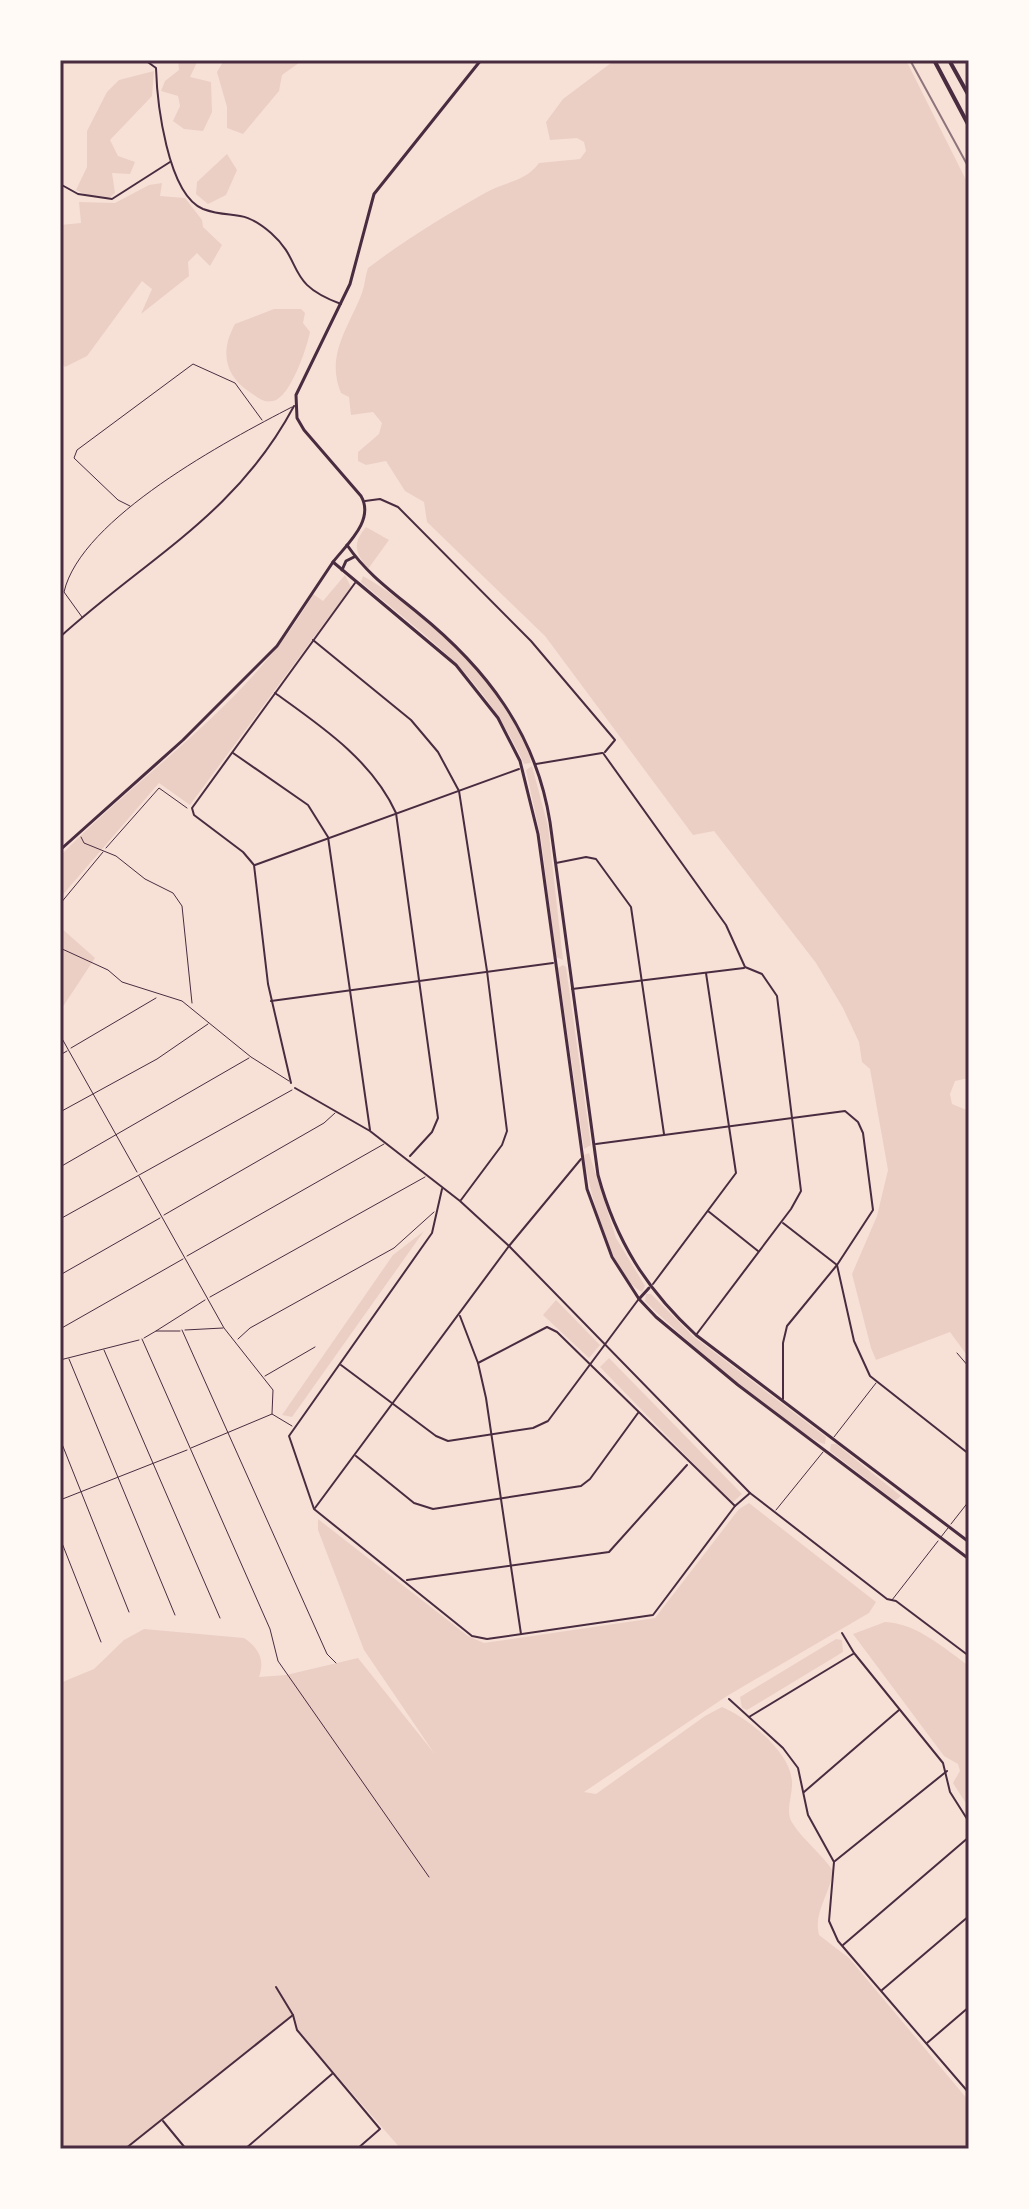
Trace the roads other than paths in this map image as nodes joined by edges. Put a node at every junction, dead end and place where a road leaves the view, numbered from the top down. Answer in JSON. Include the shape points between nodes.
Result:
{"nodes":[{"id":1,"x":145,"y":60,"type":"edge"},
{"id":2,"x":481,"y":60,"type":"edge"},
{"id":3,"x":934,"y":60,"type":"edge"},
{"id":4,"x":949,"y":60,"type":"edge"},
{"id":5,"x":969,"y":96,"type":"edge"},
{"id":6,"x":969,"y":126,"type":"edge"},
{"id":7,"x":171,"y":162,"type":"junction"},
{"id":8,"x":60,"y":184,"type":"edge"},
{"id":9,"x":342,"y":304,"type":"junction"},
{"id":10,"x":294,"y":406,"type":"junction"},
{"id":11,"x":264,"y":422,"type":"junction"},
{"id":12,"x":365,"y":501,"type":"junction"},
{"id":13,"x":132,"y":506,"type":"junction"},
{"id":14,"x":347,"y":545,"type":"junction"},
{"id":15,"x":354,"y":557,"type":"junction"},
{"id":16,"x":333,"y":562,"type":"junction"},
{"id":17,"x":342,"y":570,"type":"junction"},
{"id":18,"x":365,"y":572,"type":"junction"},
{"id":19,"x":356,"y":582,"type":"junction"},
{"id":20,"x":82,"y":617,"type":"junction"},
{"id":21,"x":60,"y":637,"type":"edge"},
{"id":22,"x":313,"y":640,"type":"junction"},
{"id":23,"x":274,"y":692,"type":"junction"},
{"id":24,"x":231,"y":752,"type":"junction"},
{"id":25,"x":603,"y":753,"type":"junction"},
{"id":26,"x":536,"y":764,"type":"junction"},
{"id":27,"x":523,"y":768,"type":"junction"},
{"id":28,"x":459,"y":791,"type":"junction"},
{"id":29,"x":396,"y":813,"type":"junction"},
{"id":30,"x":328,"y":837,"type":"junction"},
{"id":31,"x":60,"y":850,"type":"edge"},
{"id":32,"x":555,"y":863,"type":"junction"},
{"id":33,"x":254,"y":865,"type":"junction"},
{"id":34,"x":60,"y":948,"type":"edge"},
{"id":35,"x":568,"y":961,"type":"junction"},
{"id":36,"x":554,"y":963,"type":"junction"},
{"id":37,"x":745,"y":967,"type":"junction"},
{"id":38,"x":487,"y":971,"type":"junction"},
{"id":39,"x":706,"y":973,"type":"junction"},
{"id":40,"x":422,"y":980,"type":"junction"},
{"id":41,"x":642,"y":980,"type":"junction"},
{"id":42,"x":572,"y":989,"type":"junction"},
{"id":43,"x":352,"y":990,"type":"junction"},
{"id":44,"x":158,"y":996,"type":"junction"},
{"id":45,"x":271,"y":1001,"type":"junction"},
{"id":46,"x":208,"y":1024,"type":"junction"},
{"id":47,"x":60,"y":1035,"type":"edge"},
{"id":48,"x":69,"y":1050,"type":"junction"},
{"id":49,"x":60,"y":1055,"type":"edge"},
{"id":50,"x":251,"y":1057,"type":"junction"},
{"id":51,"x":291,"y":1083,"type":"junction"},
{"id":52,"x":295,"y":1088,"type":"junction"},
{"id":53,"x":91,"y":1095,"type":"junction"},
{"id":54,"x":336,"y":1111,"type":"junction"},
{"id":55,"x":60,"y":1112,"type":"edge"},
{"id":56,"x":792,"y":1119,"type":"junction"},
{"id":57,"x":727,"y":1128,"type":"junction"},
{"id":58,"x":370,"y":1131,"type":"junction"},
{"id":59,"x":664,"y":1135,"type":"junction"},
{"id":60,"x":114,"y":1136,"type":"junction"},
{"id":61,"x":387,"y":1143,"type":"junction"},
{"id":62,"x":593,"y":1147,"type":"junction"},
{"id":63,"x":581,"y":1152,"type":"junction"},
{"id":64,"x":409,"y":1158,"type":"junction"},
{"id":65,"x":581,"y":1159,"type":"junction"},
{"id":66,"x":60,"y":1167,"type":"edge"},
{"id":67,"x":138,"y":1174,"type":"junction"},
{"id":68,"x":427,"y":1175,"type":"junction"},
{"id":69,"x":442,"y":1189,"type":"junction"},
{"id":70,"x":460,"y":1201,"type":"junction"},
{"id":71,"x":438,"y":1210,"type":"junction"},
{"id":72,"x":708,"y":1211,"type":"junction"},
{"id":73,"x":162,"y":1216,"type":"junction"},
{"id":74,"x":60,"y":1219,"type":"edge"},
{"id":75,"x":782,"y":1222,"type":"junction"},
{"id":76,"x":509,"y":1246,"type":"junction"},
{"id":77,"x":759,"y":1252,"type":"junction"},
{"id":78,"x":184,"y":1258,"type":"junction"},
{"id":79,"x":837,"y":1265,"type":"junction"},
{"id":80,"x":60,"y":1275,"type":"edge"},
{"id":81,"x":649,"y":1288,"type":"junction"},
{"id":82,"x":208,"y":1298,"type":"junction"},
{"id":83,"x":639,"y":1299,"type":"junction"},
{"id":84,"x":460,"y":1315,"type":"junction"},
{"id":85,"x":224,"y":1328,"type":"junction"},
{"id":86,"x":60,"y":1329,"type":"edge"},
{"id":87,"x":182,"y":1330,"type":"junction"},
{"id":88,"x":156,"y":1331,"type":"junction"},
{"id":89,"x":696,"y":1335,"type":"junction"},
{"id":90,"x":142,"y":1339,"type":"junction"},
{"id":91,"x":236,"y":1340,"type":"junction"},
{"id":92,"x":605,"y":1346,"type":"junction"},
{"id":93,"x":315,"y":1347,"type":"dead end"},
{"id":94,"x":104,"y":1350,"type":"junction"},
{"id":95,"x":957,"y":1353,"type":"dead end"},
{"id":96,"x":69,"y":1359,"type":"junction"},
{"id":97,"x":60,"y":1360,"type":"edge"},
{"id":98,"x":478,"y":1363,"type":"junction"},
{"id":99,"x":340,"y":1364,"type":"junction"},
{"id":100,"x":592,"y":1365,"type":"junction"},
{"id":101,"x":969,"y":1367,"type":"edge"},
{"id":102,"x":263,"y":1377,"type":"junction"},
{"id":103,"x":876,"y":1383,"type":"junction"},
{"id":104,"x":783,"y":1401,"type":"junction"},
{"id":105,"x":391,"y":1404,"type":"junction"},
{"id":106,"x":638,"y":1413,"type":"junction"},
{"id":107,"x":272,"y":1414,"type":"junction"},
{"id":108,"x":294,"y":1427,"type":"junction"},
{"id":109,"x":227,"y":1433,"type":"junction"},
{"id":110,"x":492,"y":1434,"type":"junction"},
{"id":111,"x":60,"y":1439,"type":"edge"},
{"id":112,"x":832,"y":1439,"type":"junction"},
{"id":113,"x":190,"y":1449,"type":"junction"},
{"id":114,"x":824,"y":1450,"type":"junction"},
{"id":115,"x":354,"y":1454,"type":"junction"},
{"id":116,"x":969,"y":1454,"type":"edge"},
{"id":117,"x":155,"y":1463,"type":"junction"},
{"id":118,"x":688,"y":1463,"type":"junction"},
{"id":119,"x":117,"y":1479,"type":"junction"},
{"id":120,"x":83,"y":1492,"type":"junction"},
{"id":121,"x":750,"y":1493,"type":"junction"},
{"id":122,"x":905,"y":1494,"type":"junction"},
{"id":123,"x":500,"y":1498,"type":"junction"},
{"id":124,"x":60,"y":1500,"type":"edge"},
{"id":125,"x":969,"y":1501,"type":"edge"},
{"id":126,"x":896,"y":1504,"type":"junction"},
{"id":127,"x":735,"y":1506,"type":"junction"},
{"id":128,"x":314,"y":1509,"type":"junction"},
{"id":129,"x":776,"y":1510,"type":"junction"},
{"id":130,"x":949,"y":1527,"type":"junction"},
{"id":131,"x":60,"y":1538,"type":"edge"},
{"id":132,"x":941,"y":1538,"type":"junction"},
{"id":133,"x":969,"y":1542,"type":"edge"},
{"id":134,"x":969,"y":1559,"type":"edge"},
{"id":135,"x":510,"y":1567,"type":"junction"},
{"id":136,"x":405,"y":1580,"type":"junction"},
{"id":137,"x":891,"y":1601,"type":"junction"},
{"id":138,"x":129,"y":1612,"type":"dead end"},
{"id":139,"x":175,"y":1615,"type":"dead end"},
{"id":140,"x":220,"y":1618,"type":"dead end"},
{"id":141,"x":842,"y":1633,"type":"dead end"},
{"id":142,"x":521,"y":1634,"type":"junction"},
{"id":143,"x":101,"y":1642,"type":"dead end"},
{"id":144,"x":854,"y":1653,"type":"junction"},
{"id":145,"x":969,"y":1656,"type":"edge"},
{"id":146,"x":336,"y":1663,"type":"dead end"},
{"id":147,"x":729,"y":1699,"type":"dead end"},
{"id":148,"x":900,"y":1710,"type":"junction"},
{"id":149,"x":748,"y":1718,"type":"junction"},
{"id":150,"x":947,"y":1771,"type":"junction"},
{"id":151,"x":804,"y":1792,"type":"junction"},
{"id":152,"x":969,"y":1822,"type":"edge"},
{"id":153,"x":969,"y":1837,"type":"edge"},
{"id":154,"x":834,"y":1862,"type":"junction"},
{"id":155,"x":429,"y":1877,"type":"dead end"},
{"id":156,"x":969,"y":1916,"type":"edge"},
{"id":157,"x":843,"y":1945,"type":"junction"},
{"id":158,"x":276,"y":1987,"type":"dead end"},
{"id":159,"x":882,"y":1990,"type":"junction"},
{"id":160,"x":969,"y":2007,"type":"edge"},
{"id":161,"x":293,"y":2015,"type":"junction"},
{"id":162,"x":927,"y":2043,"type":"junction"},
{"id":163,"x":332,"y":2073,"type":"junction"},
{"id":164,"x":969,"y":2093,"type":"edge"},
{"id":165,"x":162,"y":2120,"type":"junction"},
{"id":166,"x":125,"y":2149,"type":"edge"},
{"id":167,"x":186,"y":2149,"type":"edge"},
{"id":168,"x":245,"y":2149,"type":"edge"},
{"id":169,"x":357,"y":2149,"type":"edge"}],
"edges":[{"from":1,"to":7,"type":"street","via":[[156,68],[157,111]]},
{"from":2,"to":9,"type":"main road","via":[[374,194]]},
{"from":3,"to":6,"type":"main road"},
{"from":4,"to":5,"type":"main road"},
{"from":7,"to":8,"type":"street","via":[[112,199],[78,194]]},
{"from":7,"to":9,"type":"street","via":[[201,208],[248,215],[281,242],[301,281],[315,294]]},
{"from":9,"to":10,"type":"main road","via":[[301,381]]},
{"from":10,"to":11,"type":"lane"},
{"from":10,"to":12,"type":"main road","via":[[304,430]]},
{"from":10,"to":20,"type":"street","via":[[264,456],[212,515]]},
{"from":11,"to":13,"type":"lane","via":[[155,485]]},
{"from":11,"to":13,"type":"lane","via":[[235,383],[193,364],[77,450],[74,458],[118,500]]},
{"from":12,"to":14,"type":"main road","via":[[363,522]]},
{"from":12,"to":25,"type":"street","via":[[380,499],[398,507],[502,609],[615,740]]},
{"from":13,"to":20,"type":"lane","via":[[68,578],[64,592]]},
{"from":14,"to":15,"type":"main road"},
{"from":14,"to":16,"type":"main road"},
{"from":15,"to":17,"type":"main road"},
{"from":15,"to":18,"type":"main road"},
{"from":16,"to":17,"type":"main road"},
{"from":16,"to":31,"type":"main road","via":[[277,646],[183,740]]},
{"from":17,"to":19,"type":"main road"},
{"from":18,"to":19,"type":"main road"},
{"from":18,"to":26,"type":"main road","via":[[484,674]]},
{"from":19,"to":22,"type":"street"},
{"from":19,"to":27,"type":"main road","via":[[472,682],[498,718]]},
{"from":20,"to":21,"type":"street"},
{"from":22,"to":23,"type":"street"},
{"from":22,"to":28,"type":"street","via":[[417,726]]},
{"from":23,"to":24,"type":"street"},
{"from":23,"to":29,"type":"street","via":[[366,766]]},
{"from":24,"to":30,"type":"street","via":[[308,805]]},
{"from":24,"to":33,"type":"street","via":[[193,804],[193,813]]},
{"from":25,"to":26,"type":"street"},
{"from":25,"to":37,"type":"street","via":[[726,925]]},
{"from":26,"to":27,"type":"main road"},
{"from":26,"to":32,"type":"main road"},
{"from":27,"to":28,"type":"street"},
{"from":27,"to":36,"type":"main road","via":[[538,834]]},
{"from":28,"to":29,"type":"street"},
{"from":28,"to":38,"type":"street"},
{"from":29,"to":30,"type":"street"},
{"from":29,"to":40,"type":"street"},
{"from":30,"to":33,"type":"street"},
{"from":30,"to":43,"type":"street"},
{"from":32,"to":35,"type":"main road"},
{"from":32,"to":41,"type":"street","via":[[596,859],[627,899]]},
{"from":33,"to":45,"type":"street"},
{"from":34,"to":44,"type":"lane"},
{"from":35,"to":36,"type":"main road"},
{"from":35,"to":42,"type":"main road"},
{"from":36,"to":38,"type":"street"},
{"from":36,"to":63,"type":"main road"},
{"from":37,"to":39,"type":"street"},
{"from":37,"to":56,"type":"street","via":[[762,974],[777,996]]},
{"from":38,"to":40,"type":"street"},
{"from":38,"to":70,"type":"street","via":[[507,1131]]},
{"from":39,"to":41,"type":"street"},
{"from":39,"to":57,"type":"street"},
{"from":40,"to":43,"type":"street"},
{"from":40,"to":64,"type":"street","via":[[438,1118]]},
{"from":41,"to":42,"type":"street"},
{"from":41,"to":59,"type":"street"},
{"from":42,"to":62,"type":"main road"},
{"from":43,"to":45,"type":"street"},
{"from":43,"to":58,"type":"street"},
{"from":44,"to":46,"type":"lane","via":[[172,996]]},
{"from":44,"to":48,"type":"lane"},
{"from":45,"to":51,"type":"street"},
{"from":46,"to":50,"type":"lane"},
{"from":46,"to":53,"type":"lane"},
{"from":47,"to":48,"type":"lane"},
{"from":48,"to":49,"type":"lane"},
{"from":48,"to":53,"type":"lane"},
{"from":50,"to":51,"type":"lane"},
{"from":50,"to":60,"type":"lane"},
{"from":51,"to":52,"type":"lane"},
{"from":52,"to":54,"type":"street"},
{"from":52,"to":67,"type":"lane"},
{"from":53,"to":55,"type":"lane"},
{"from":53,"to":60,"type":"lane"},
{"from":54,"to":58,"type":"street"},
{"from":54,"to":73,"type":"lane","via":[[324,1123]]},
{"from":56,"to":57,"type":"street"},
{"from":56,"to":75,"type":"street","via":[[801,1191]]},
{"from":56,"to":79,"type":"street","via":[[845,1111],[863,1133],[873,1210]]},
{"from":57,"to":59,"type":"street"},
{"from":57,"to":72,"type":"street","via":[[736,1173]]},
{"from":58,"to":61,"type":"street"},
{"from":59,"to":62,"type":"street"},
{"from":60,"to":66,"type":"lane"},
{"from":60,"to":67,"type":"lane"},
{"from":61,"to":64,"type":"street"},
{"from":61,"to":78,"type":"lane"},
{"from":62,"to":63,"type":"main road"},
{"from":62,"to":81,"type":"main road","via":[[615,1230]]},
{"from":63,"to":65,"type":"main road"},
{"from":64,"to":68,"type":"street"},
{"from":65,"to":76,"type":"street"},
{"from":65,"to":83,"type":"main road","via":[[606,1245]]},
{"from":67,"to":73,"type":"lane"},
{"from":67,"to":74,"type":"lane"},
{"from":68,"to":69,"type":"street"},
{"from":68,"to":82,"type":"lane"},
{"from":69,"to":70,"type":"street"},
{"from":69,"to":71,"type":"street"},
{"from":70,"to":76,"type":"street"},
{"from":71,"to":91,"type":"lane","via":[[394,1248]]},
{"from":71,"to":99,"type":"street","via":[[427,1241]]},
{"from":72,"to":77,"type":"street"},
{"from":72,"to":81,"type":"street"},
{"from":73,"to":78,"type":"lane"},
{"from":73,"to":80,"type":"lane"},
{"from":75,"to":77,"type":"street"},
{"from":75,"to":79,"type":"street"},
{"from":76,"to":84,"type":"street"},
{"from":76,"to":92,"type":"street"},
{"from":77,"to":89,"type":"street"},
{"from":78,"to":82,"type":"lane"},
{"from":78,"to":86,"type":"lane"},
{"from":79,"to":103,"type":"street","via":[[854,1341]]},
{"from":79,"to":104,"type":"street","via":[[784,1335]]},
{"from":81,"to":83,"type":"main road"},
{"from":81,"to":89,"type":"main road"},
{"from":82,"to":85,"type":"lane"},
{"from":82,"to":88,"type":"lane"},
{"from":83,"to":92,"type":"street"},
{"from":83,"to":114,"type":"main road","via":[[687,1346]]},
{"from":84,"to":98,"type":"street"},
{"from":84,"to":105,"type":"street"},
{"from":85,"to":87,"type":"lane"},
{"from":85,"to":91,"type":"lane"},
{"from":87,"to":88,"type":"lane"},
{"from":87,"to":109,"type":"lane"},
{"from":88,"to":90,"type":"lane"},
{"from":89,"to":104,"type":"main road"},
{"from":90,"to":94,"type":"lane"},
{"from":90,"to":113,"type":"lane"},
{"from":91,"to":102,"type":"lane"},
{"from":92,"to":100,"type":"street"},
{"from":92,"to":121,"type":"street"},
{"from":93,"to":102,"type":"lane"},
{"from":94,"to":96,"type":"lane"},
{"from":94,"to":117,"type":"lane"},
{"from":95,"to":101,"type":"lane"},
{"from":96,"to":97,"type":"lane"},
{"from":96,"to":119,"type":"lane"},
{"from":98,"to":100,"type":"street","via":[[547,1327]]},
{"from":98,"to":110,"type":"street"},
{"from":99,"to":105,"type":"street"},
{"from":99,"to":108,"type":"street"},
{"from":100,"to":106,"type":"street"},
{"from":100,"to":110,"type":"street","via":[[541,1426]]},
{"from":102,"to":107,"type":"lane","via":[[273,1390]]},
{"from":103,"to":112,"type":"lane"},
{"from":103,"to":116,"type":"street"},
{"from":104,"to":112,"type":"main road"},
{"from":105,"to":110,"type":"street","via":[[448,1441]]},
{"from":105,"to":115,"type":"street"},
{"from":106,"to":118,"type":"street"},
{"from":106,"to":123,"type":"street","via":[[581,1486]]},
{"from":107,"to":108,"type":"lane"},
{"from":107,"to":109,"type":"lane"},
{"from":108,"to":128,"type":"street","via":[[288,1441]]},
{"from":109,"to":113,"type":"lane"},
{"from":109,"to":146,"type":"lane","via":[[327,1654]]},
{"from":110,"to":123,"type":"street"},
{"from":111,"to":120,"type":"lane"},
{"from":112,"to":114,"type":"main road"},
{"from":112,"to":122,"type":"main road"},
{"from":113,"to":117,"type":"lane"},
{"from":113,"to":155,"type":"lane","via":[[270,1629],[278,1661]]},
{"from":114,"to":126,"type":"main road"},
{"from":114,"to":129,"type":"lane"},
{"from":115,"to":123,"type":"street","via":[[423,1509]]},
{"from":115,"to":128,"type":"street"},
{"from":117,"to":119,"type":"lane"},
{"from":117,"to":140,"type":"lane"},
{"from":118,"to":127,"type":"street"},
{"from":118,"to":135,"type":"street","via":[[609,1552]]},
{"from":119,"to":120,"type":"lane"},
{"from":119,"to":139,"type":"lane"},
{"from":120,"to":124,"type":"lane"},
{"from":120,"to":138,"type":"lane"},
{"from":121,"to":127,"type":"street"},
{"from":121,"to":129,"type":"street"},
{"from":122,"to":126,"type":"main road"},
{"from":122,"to":130,"type":"main road"},
{"from":123,"to":135,"type":"street"},
{"from":125,"to":130,"type":"lane"},
{"from":126,"to":132,"type":"main road"},
{"from":127,"to":142,"type":"street","via":[[653,1615]]},
{"from":128,"to":136,"type":"street"},
{"from":129,"to":137,"type":"street"},
{"from":130,"to":132,"type":"lane"},
{"from":130,"to":133,"type":"main road"},
{"from":131,"to":143,"type":"lane"},
{"from":132,"to":134,"type":"main road"},
{"from":132,"to":137,"type":"lane"},
{"from":135,"to":136,"type":"street"},
{"from":135,"to":142,"type":"street"},
{"from":136,"to":142,"type":"street","via":[[472,1636]]},
{"from":137,"to":145,"type":"street"},
{"from":141,"to":144,"type":"street"},
{"from":144,"to":148,"type":"street"},
{"from":144,"to":149,"type":"street"},
{"from":147,"to":149,"type":"street"},
{"from":148,"to":150,"type":"street"},
{"from":148,"to":151,"type":"street"},
{"from":149,"to":151,"type":"street","via":[[793,1759]]},
{"from":150,"to":152,"type":"street","via":[[950,1792]]},
{"from":150,"to":154,"type":"street"},
{"from":151,"to":154,"type":"street","via":[[808,1815]]},
{"from":153,"to":157,"type":"street"},
{"from":154,"to":157,"type":"street","via":[[829,1921]]},
{"from":156,"to":159,"type":"street"},
{"from":157,"to":159,"type":"street"},
{"from":158,"to":161,"type":"street"},
{"from":159,"to":162,"type":"street"},
{"from":160,"to":162,"type":"street"},
{"from":161,"to":163,"type":"street","via":[[297,2030]]},
{"from":161,"to":165,"type":"street"},
{"from":162,"to":164,"type":"street"},
{"from":163,"to":168,"type":"street"},
{"from":163,"to":169,"type":"street","via":[[380,2129]]},
{"from":165,"to":166,"type":"street"},
{"from":165,"to":167,"type":"street"}]}
